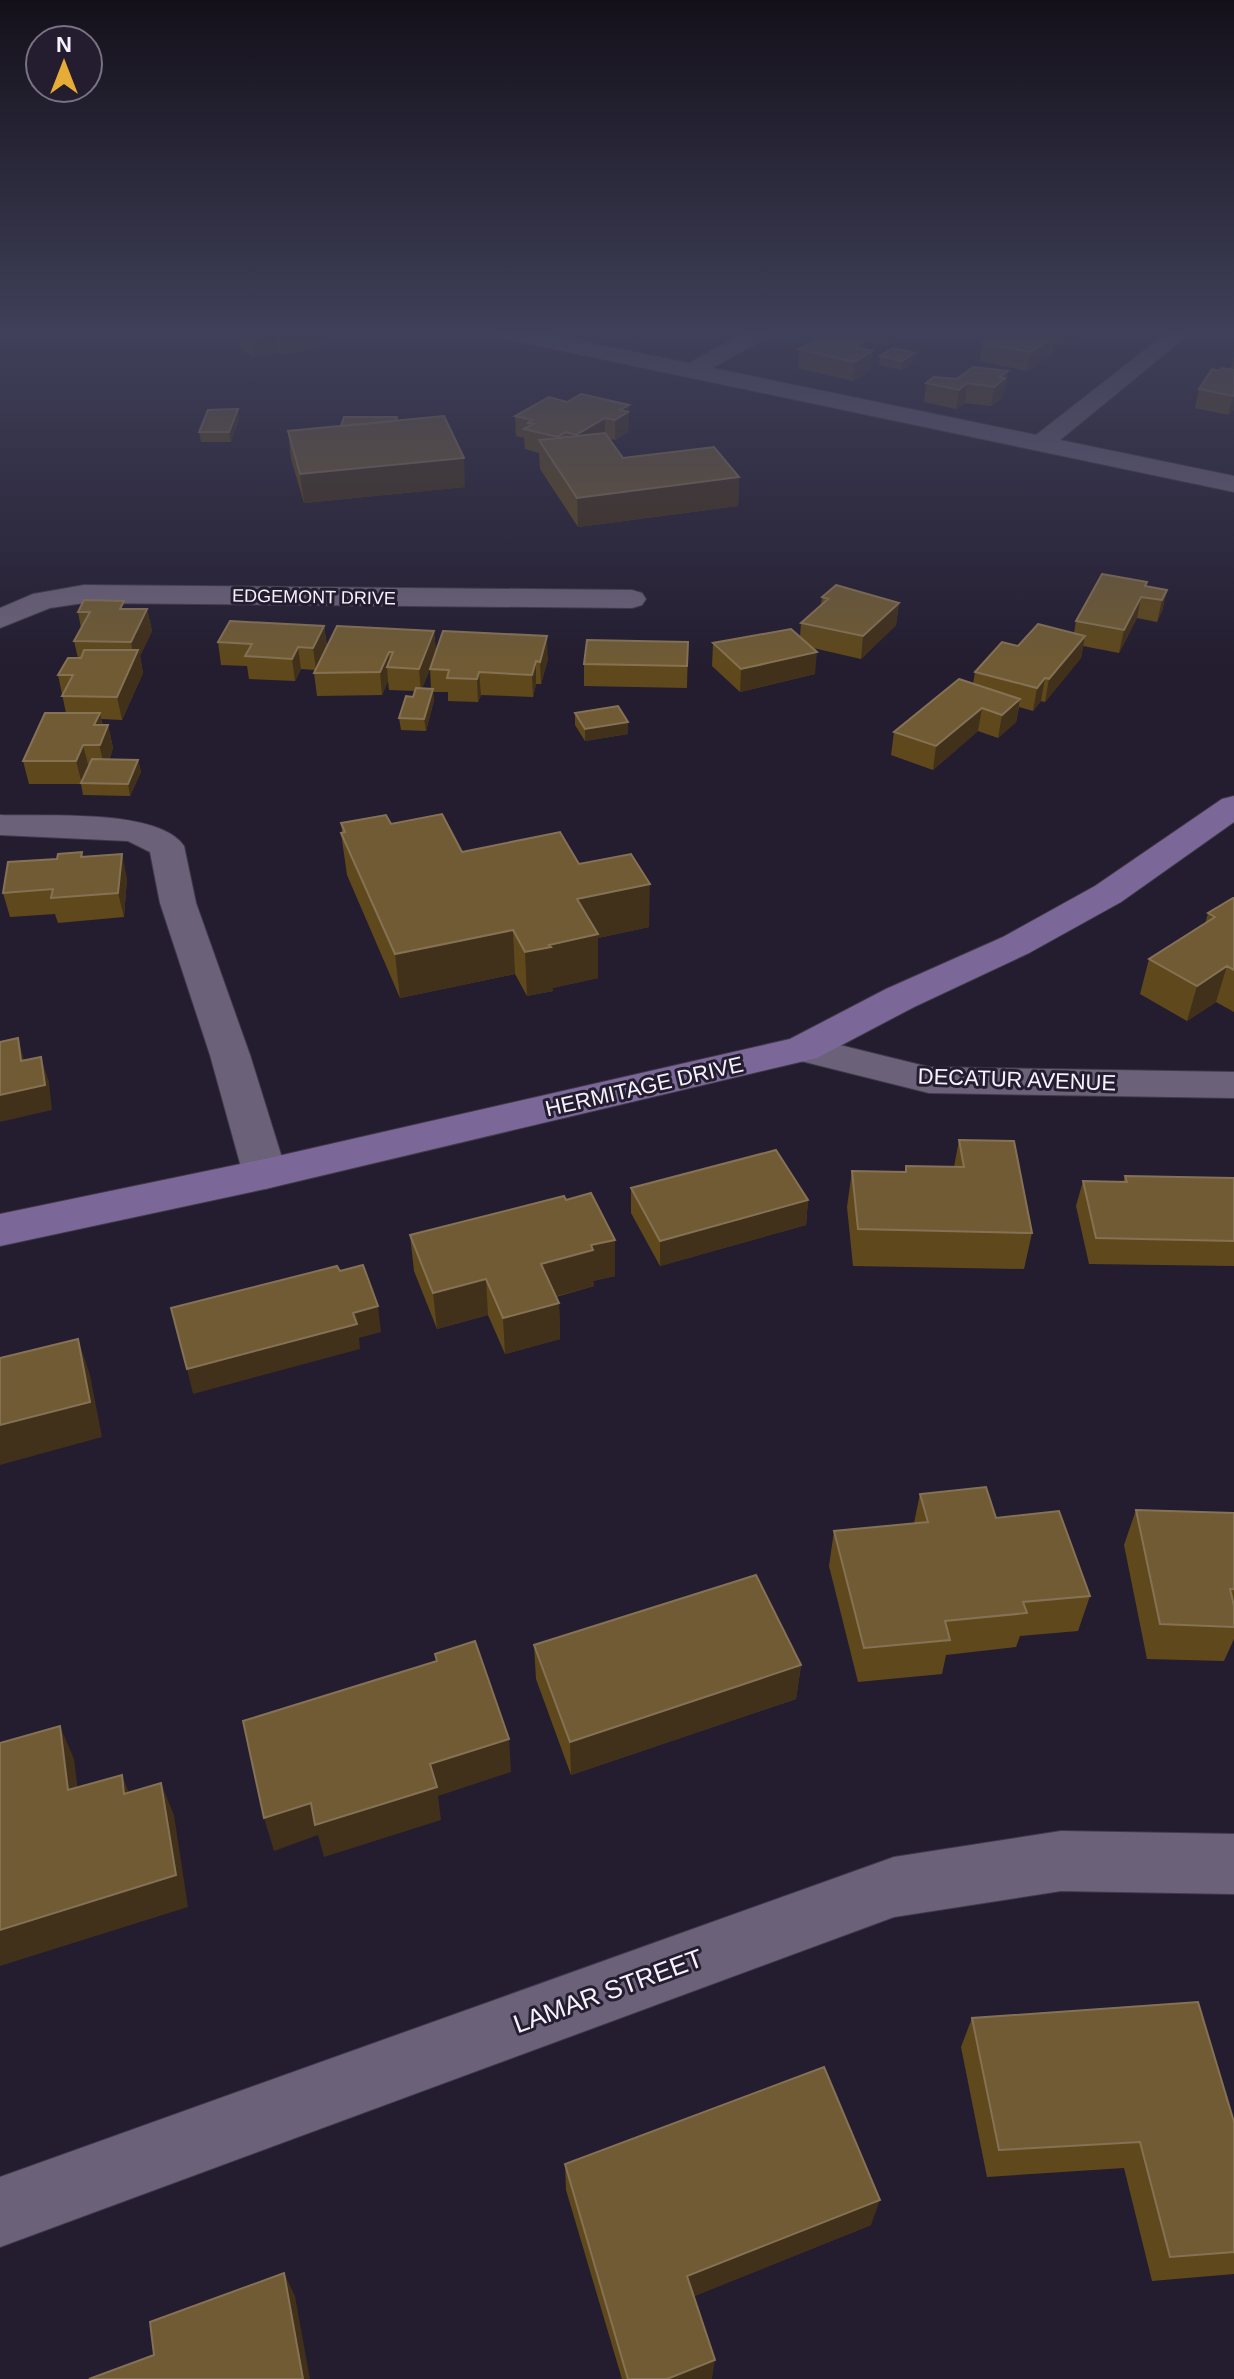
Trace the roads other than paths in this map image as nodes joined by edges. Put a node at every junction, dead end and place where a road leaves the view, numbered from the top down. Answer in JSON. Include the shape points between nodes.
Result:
{"nodes":[{"id":1,"x":1025,"y":442,"type":"edge"},
{"id":2,"x":1043,"y":442,"type":"edge"},
{"id":3,"x":1039,"y":445,"type":"junction"},
{"id":4,"x":1234,"y":484,"type":"edge"},
{"id":5,"x":632,"y":599,"type":"dead end"},
{"id":6,"x":0,"y":619,"type":"edge"},
{"id":7,"x":1234,"y":806,"type":"edge"},
{"id":8,"x":0,"y":825,"type":"edge"},
{"id":9,"x":803,"y":1049,"type":"junction"},
{"id":10,"x":1234,"y":1085,"type":"edge"},
{"id":11,"x":265,"y":1174,"type":"junction"},
{"id":12,"x":0,"y":1230,"type":"edge"},
{"id":13,"x":1234,"y":1864,"type":"edge"},
{"id":14,"x":0,"y":2212,"type":"edge"}],
"edges":[{"from":1,"to":3,"type":"street"},
{"from":2,"to":3,"type":"street"},
{"from":3,"to":4,"type":"street"},
{"from":5,"to":6,"type":"street","name":"EDGEMONT DRIVE","via":[[84,594],[43,600]]},
{"from":7,"to":9,"type":"street","name":"HERMITAGE DRIVE","via":[[1108,894]]},
{"from":8,"to":11,"type":"street","via":[[134,831],[166,846],[178,903]]},
{"from":9,"to":10,"type":"street","name":"DECATUR AVENUE","via":[[929,1080]]},
{"from":9,"to":11,"type":"street","name":"HERMITAGE DRIVE"},
{"from":11,"to":12,"type":"street","name":"HERMITAGE DRIVE"},
{"from":13,"to":14,"type":"street","name":"LAMAR STREET","via":[[1061,1861],[894,1887]]}]}
